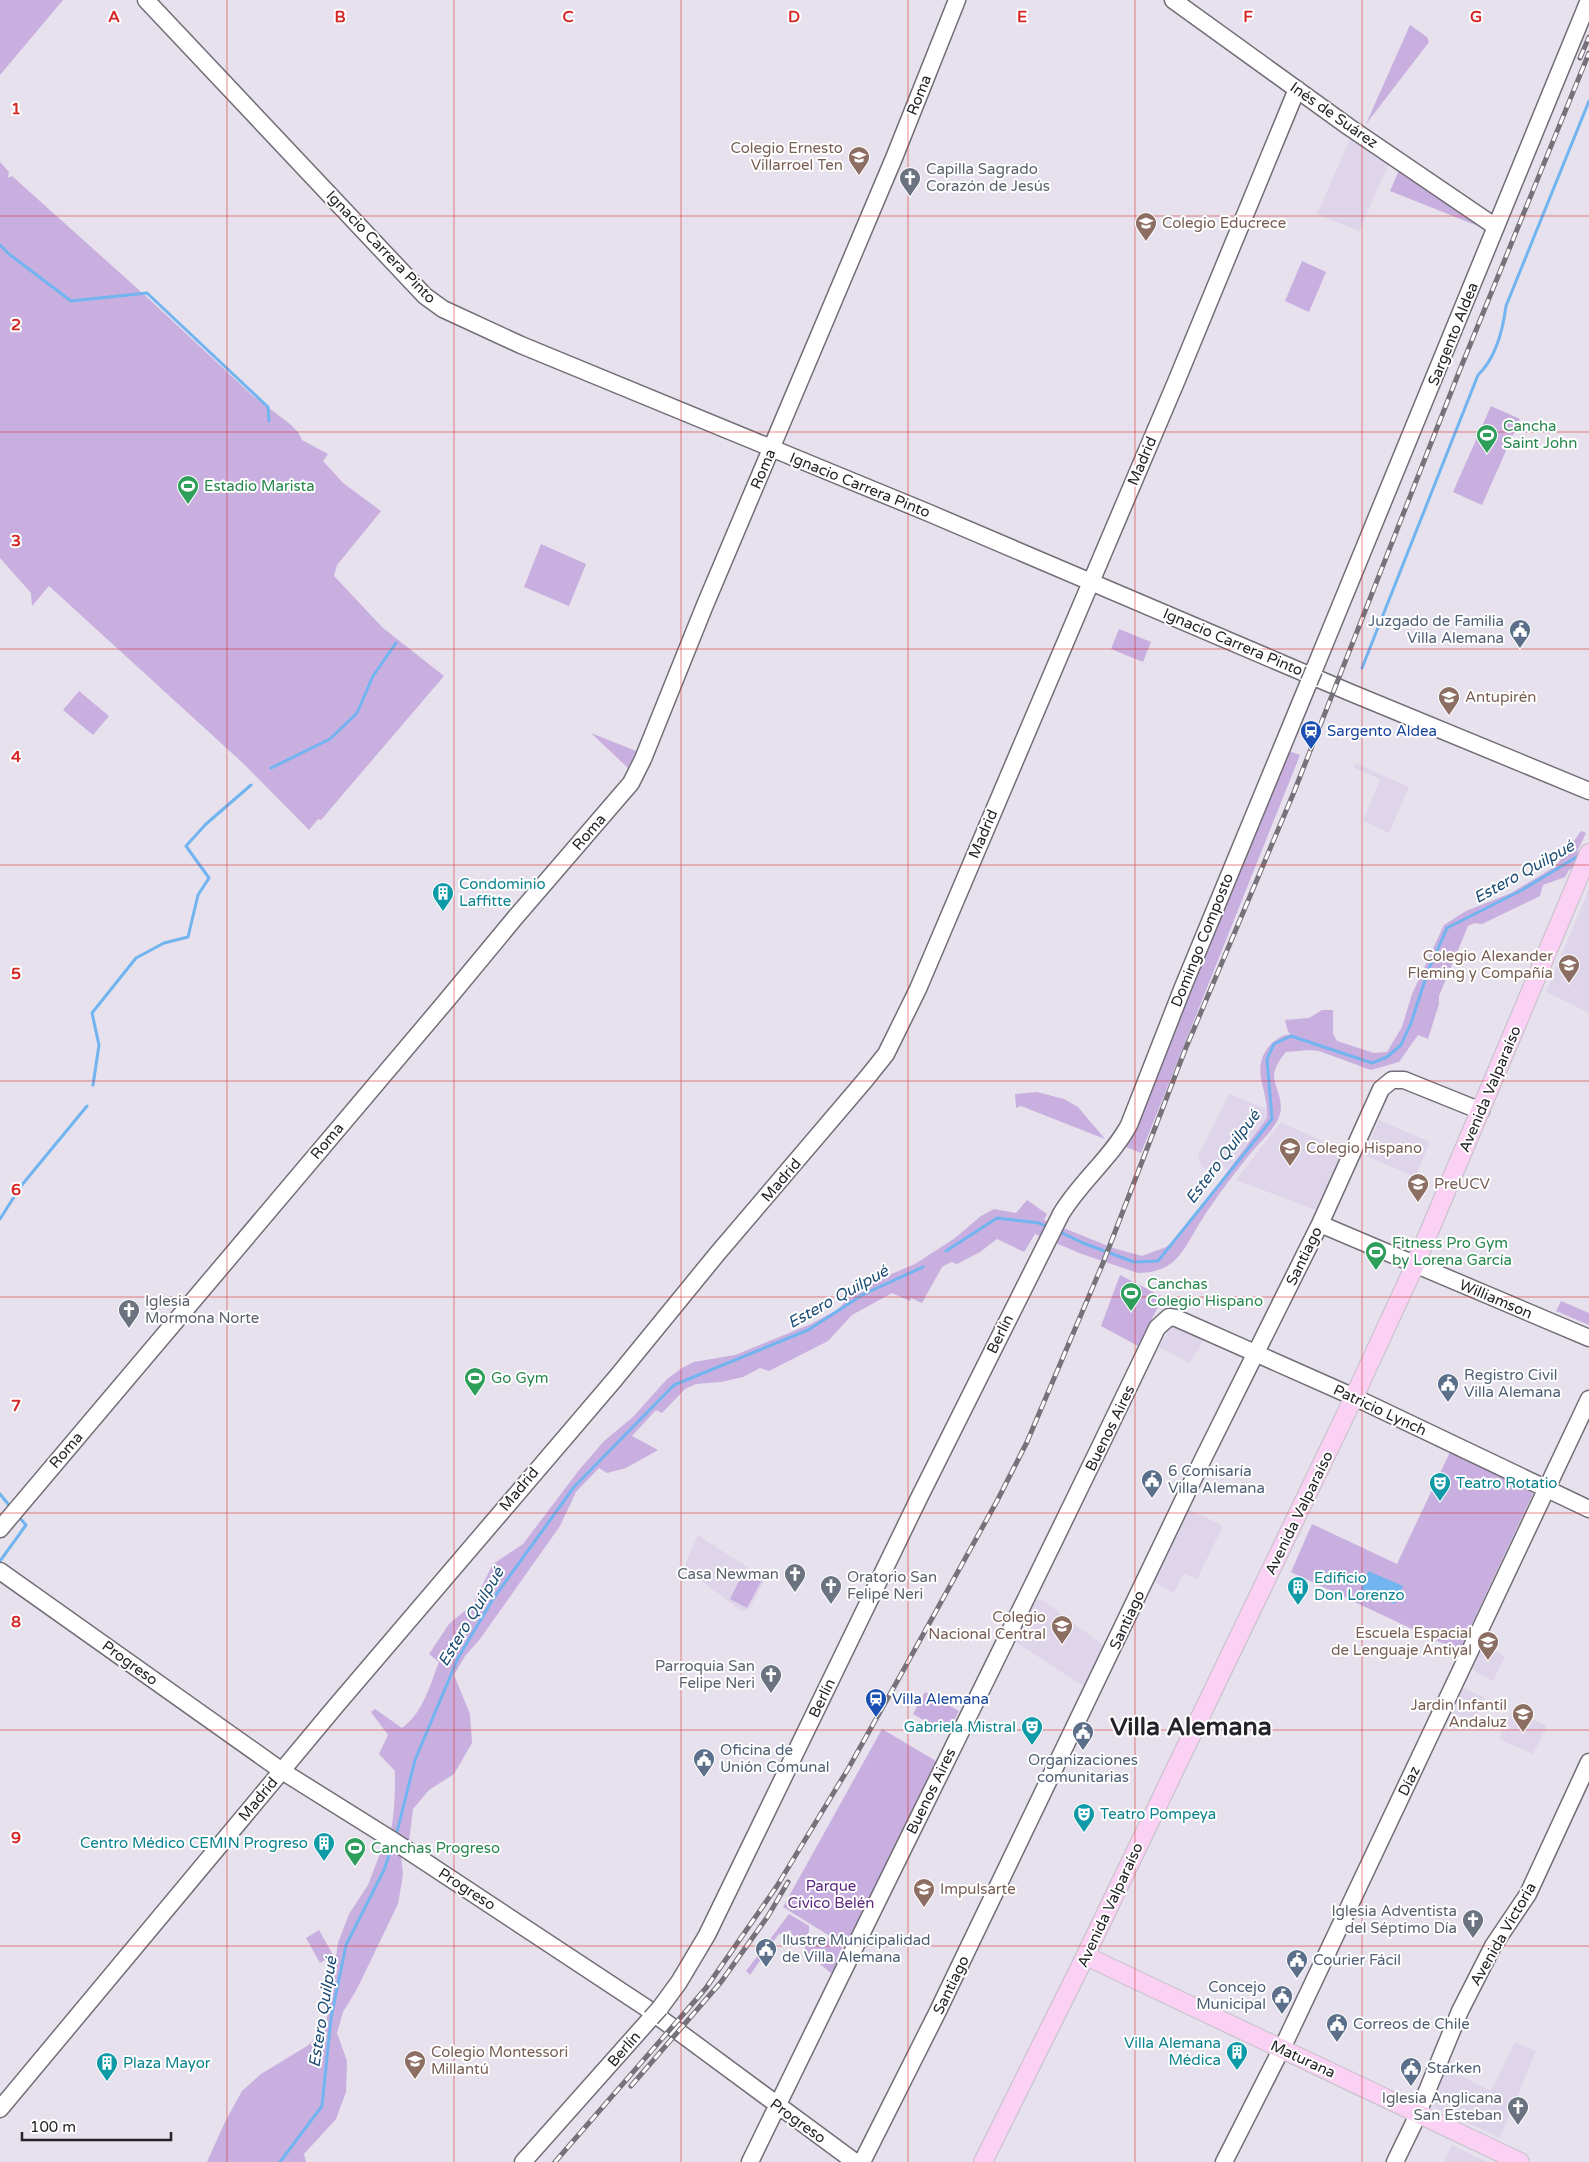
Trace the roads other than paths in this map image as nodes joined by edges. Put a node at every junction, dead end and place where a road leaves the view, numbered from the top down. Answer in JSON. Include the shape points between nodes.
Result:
{"nodes":[{"id":1,"x":146,"y":0,"type":"edge"},
{"id":2,"x":957,"y":0,"type":"edge"},
{"id":3,"x":1173,"y":0,"type":"edge"},
{"id":4,"x":1589,"y":0,"type":"edge"},
{"id":5,"x":1297,"y":89,"type":"junction"},
{"id":6,"x":1496,"y":227,"type":"junction"},
{"id":7,"x":771,"y":448,"type":"junction"},
{"id":8,"x":1090,"y":582,"type":"junction"},
{"id":9,"x":1313,"y":673,"type":"joint"},
{"id":10,"x":1589,"y":791,"type":"edge"},
{"id":11,"x":1587,"y":857,"type":"edge"},
{"id":12,"x":1481,"y":1111,"type":"junction"},
{"id":13,"x":1070,"y":1199,"type":"joint"},
{"id":14,"x":1320,"y":1224,"type":"junction"},
{"id":15,"x":1415,"y":1265,"type":"junction"},
{"id":16,"x":1169,"y":1317,"type":"joint"},
{"id":17,"x":1589,"y":1338,"type":"edge"},
{"id":18,"x":1257,"y":1354,"type":"junction"},
{"id":19,"x":1354,"y":1397,"type":"junction"},
{"id":20,"x":1589,"y":1399,"type":"edge"},
{"id":21,"x":1547,"y":1489,"type":"junction"},
{"id":22,"x":1589,"y":1509,"type":"edge"},
{"id":23,"x":8,"y":1518,"type":"edge"},
{"id":24,"x":2,"y":1572,"type":"edge"},
{"id":25,"x":1589,"y":1762,"type":"edge"},
{"id":26,"x":282,"y":1771,"type":"junction"},
{"id":27,"x":1086,"y":1956,"type":"junction"},
{"id":28,"x":1282,"y":2049,"type":"junction"},
{"id":29,"x":778,"y":2106,"type":"junction"},
{"id":30,"x":0,"y":2109,"type":"edge"},
{"id":31,"x":1418,"y":2114,"type":"junction"},
{"id":32,"x":523,"y":2162,"type":"edge"},
{"id":33,"x":750,"y":2162,"type":"edge"},
{"id":34,"x":855,"y":2162,"type":"edge"},
{"id":35,"x":862,"y":2162,"type":"edge"},
{"id":36,"x":983,"y":2162,"type":"edge"},
{"id":37,"x":1224,"y":2162,"type":"edge"},
{"id":38,"x":1395,"y":2162,"type":"edge"},
{"id":39,"x":1520,"y":2162,"type":"edge"}],
"edges":[{"from":1,"to":7,"type":"street","name":"Ignacio Carrera Pinto","via":[[434,304],[521,345]]},
{"from":2,"to":7,"type":"street","name":"Roma"},
{"from":3,"to":5,"type":"street","name":"Inés de Suárez"},
{"from":4,"to":6,"type":"street","name":"Sargento Aldea"},
{"from":5,"to":6,"type":"street","name":"Inés de Suárez"},
{"from":5,"to":8,"type":"street","name":"Madrid"},
{"from":6,"to":9,"type":"street","name":"Sargento Aldea"},
{"from":7,"to":8,"type":"street","name":"Ignacio Carrera Pinto"},
{"from":7,"to":23,"type":"street","name":"Roma","via":[[631,783]]},
{"from":8,"to":10,"type":"street","name":"Ignacio Carrera Pinto"},
{"from":8,"to":26,"type":"street","name":"Madrid","via":[[918,989],[886,1054]]},
{"from":9,"to":13,"type":"street","name":"Domingo Composto","via":[[1186,978],[1129,1125],[1119,1142]]},
{"from":11,"to":12,"type":"main road","name":"Avenida Valparaíso"},
{"from":12,"to":14,"type":"street","name":"Santiago","via":[[1404,1080],[1392,1080],[1381,1089]]},
{"from":12,"to":15,"type":"main road","name":"Avenida Valparaíso"},
{"from":13,"to":32,"type":"street","name":"Berlín","via":[[919,1498],[707,1935],[680,1982],[655,2013]]},
{"from":14,"to":15,"type":"street","name":"Williamson"},
{"from":14,"to":18,"type":"street","name":"Santiago"},
{"from":15,"to":17,"type":"street","name":"Williamson"},
{"from":15,"to":19,"type":"main road","name":"Avenida Valparaíso"},
{"from":16,"to":18,"type":"street","name":"Patricio Lynch"},
{"from":16,"to":29,"type":"street","name":"Buenos Aires","via":[[1157,1328]]},
{"from":18,"to":19,"type":"street","name":"Patricio Lynch"},
{"from":18,"to":35,"type":"street","name":"Santiago"},
{"from":19,"to":21,"type":"street","name":"Patricio Lynch"},
{"from":19,"to":27,"type":"main road","name":"Avenida Valparaíso"},
{"from":20,"to":21,"type":"street","name":"Díaz"},
{"from":21,"to":22,"type":"street","name":"Patricio Lynch"},
{"from":21,"to":28,"type":"street","name":"Díaz"},
{"from":24,"to":26,"type":"street","name":"Progreso"},
{"from":25,"to":31,"type":"street","name":"Avenida Victoria","via":[[1528,1894],[1493,1946],[1464,2003]]},
{"from":26,"to":29,"type":"street","name":"Progreso","via":[[645,2007]]},
{"from":26,"to":30,"type":"street","name":"Madrid"},
{"from":27,"to":28,"type":"main road","name":"Maturana"},
{"from":27,"to":36,"type":"main road","name":"Avenida Valparaíso"},
{"from":28,"to":31,"type":"main road","name":"Maturana"},
{"from":28,"to":37,"type":"street","name":"Díaz"},
{"from":29,"to":33,"type":"street","name":"Buenos Aires"},
{"from":29,"to":34,"type":"street","name":"Progreso"},
{"from":31,"to":38,"type":"street","name":"Avenida Victoria"},
{"from":31,"to":39,"type":"main road","name":"Maturana"}]}
